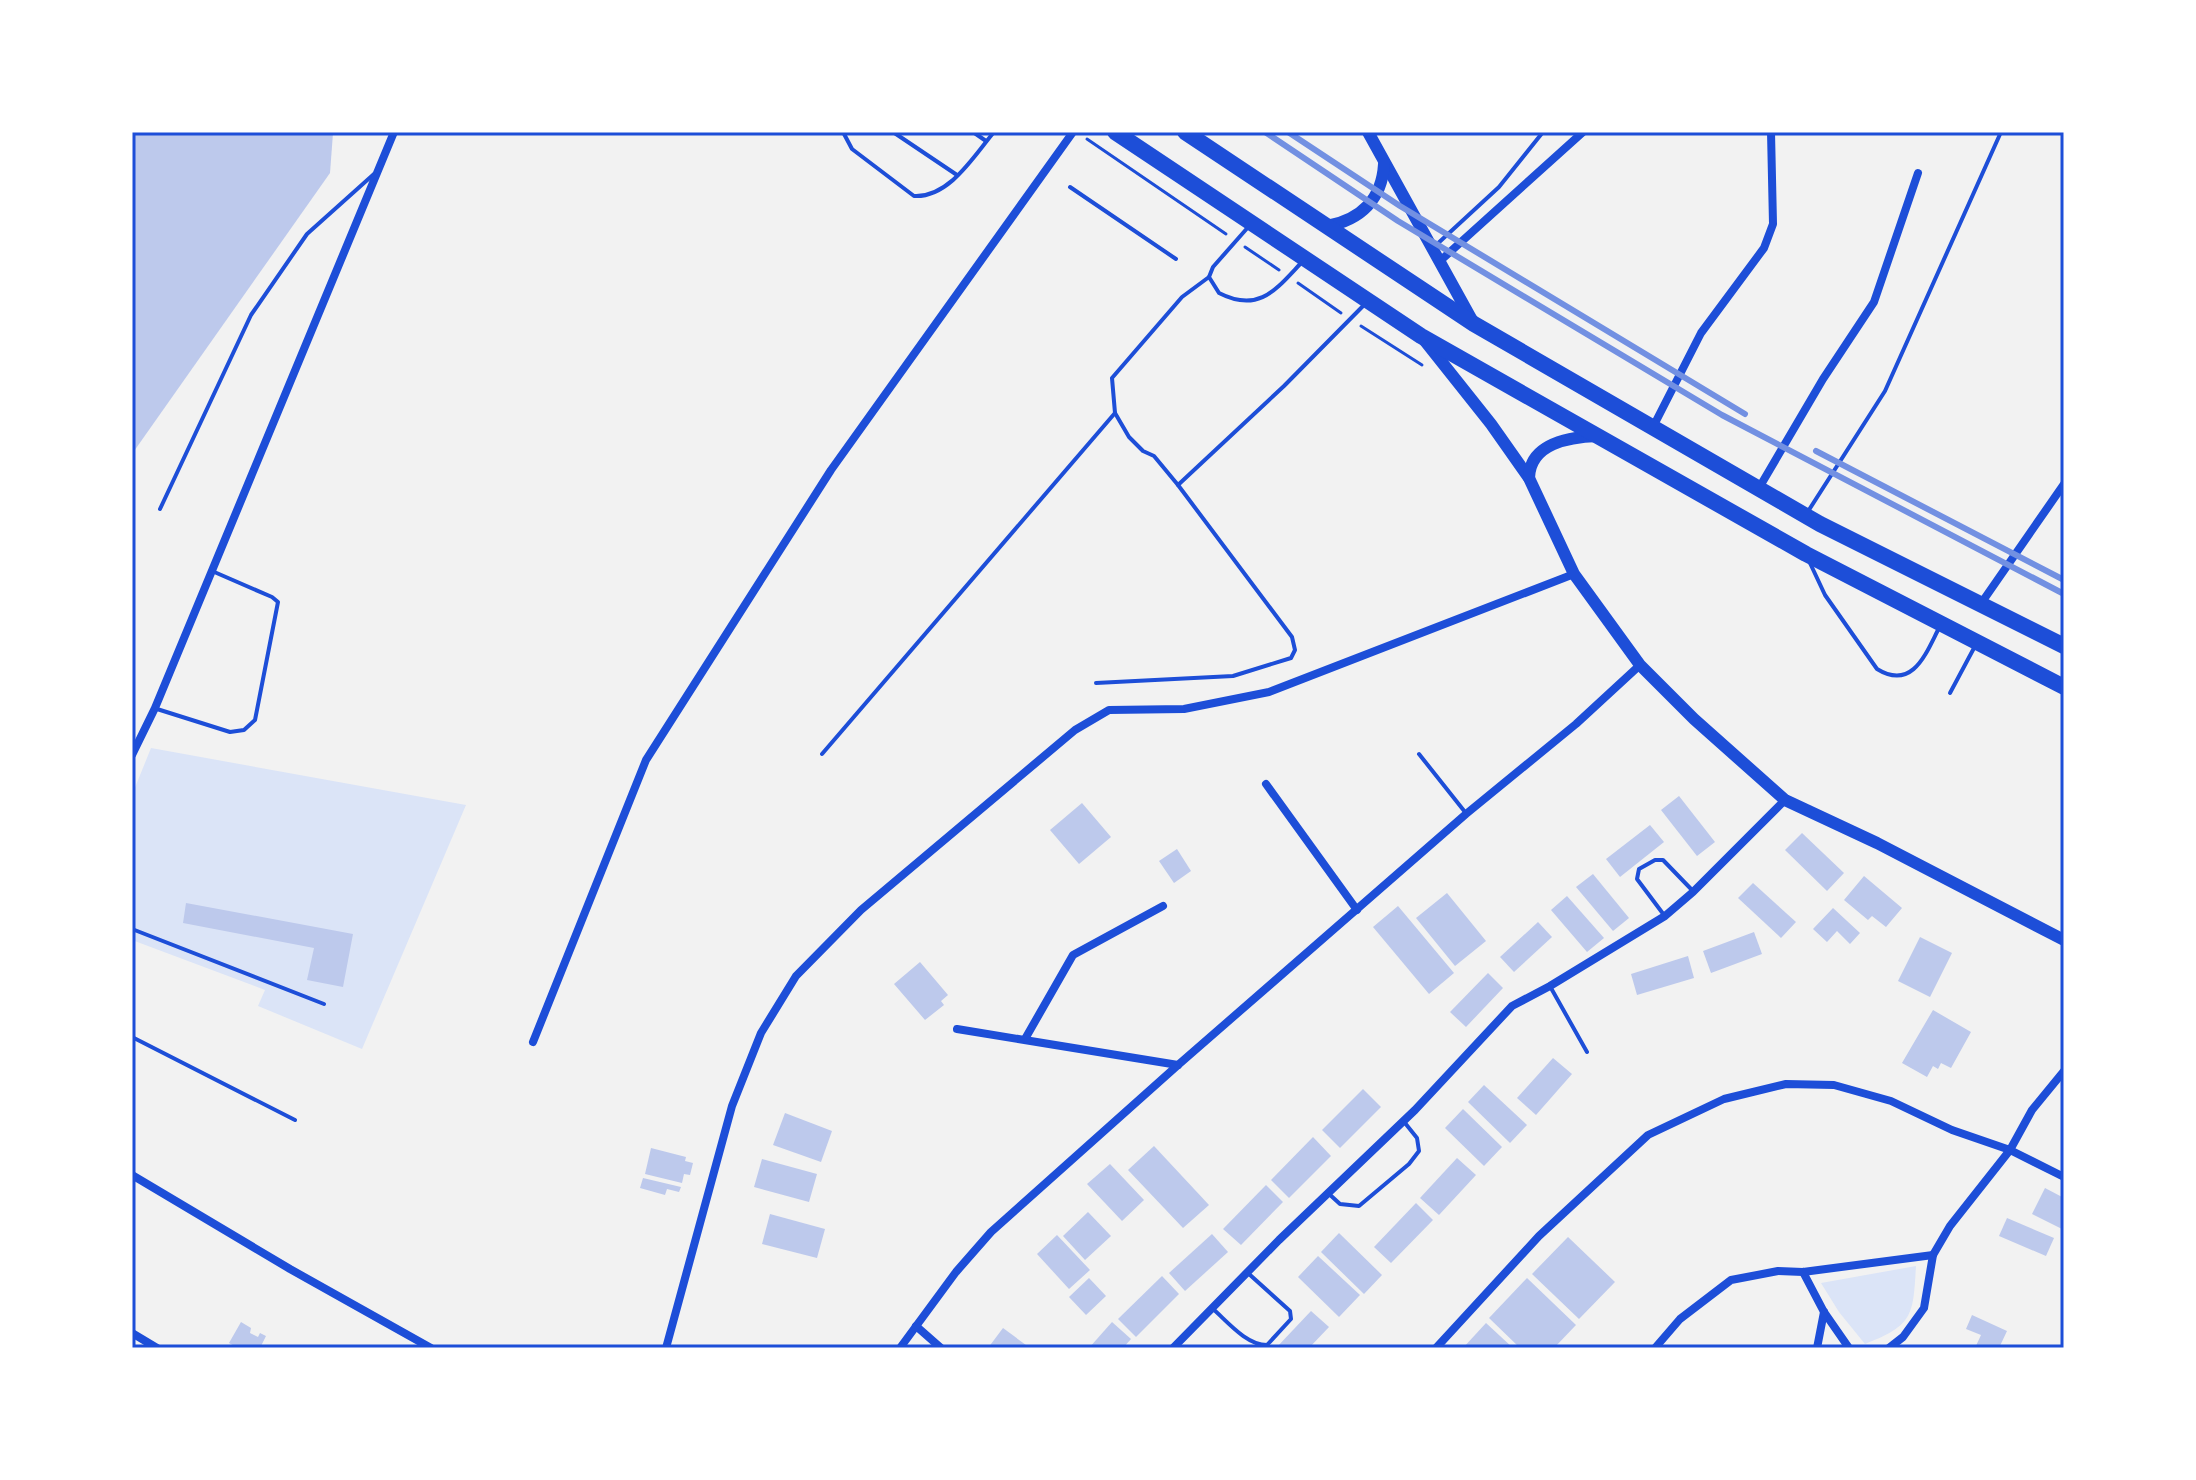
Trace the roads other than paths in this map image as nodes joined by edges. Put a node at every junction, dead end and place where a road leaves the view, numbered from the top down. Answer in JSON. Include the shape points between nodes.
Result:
{"nodes":[{"id":1,"x":394,"y":132,"type":"edge"},
{"id":2,"x":843,"y":132,"type":"edge"},
{"id":3,"x":893,"y":132,"type":"edge"},
{"id":4,"x":973,"y":132,"type":"edge"},
{"id":5,"x":994,"y":132,"type":"edge"},
{"id":6,"x":1075,"y":132,"type":"edge"},
{"id":7,"x":1115,"y":132,"type":"edge"},
{"id":8,"x":1185,"y":132,"type":"edge"},
{"id":9,"x":1368,"y":132,"type":"edge"},
{"id":10,"x":1543,"y":132,"type":"edge"},
{"id":11,"x":1583,"y":132,"type":"edge"},
{"id":12,"x":1771,"y":132,"type":"edge"},
{"id":13,"x":2001,"y":132,"type":"edge"},
{"id":14,"x":986,"y":141,"type":"junction"},
{"id":15,"x":1384,"y":161,"type":"junction"},
{"id":16,"x":378,"y":170,"type":"junction"},
{"id":17,"x":1918,"y":173,"type":"dead end"},
{"id":18,"x":957,"y":175,"type":"junction"},
{"id":19,"x":1070,"y":187,"type":"dead end"},
{"id":20,"x":1252,"y":223,"type":"junction"},
{"id":21,"x":1327,"y":226,"type":"junction"},
{"id":22,"x":1433,"y":249,"type":"junction"},
{"id":23,"x":1176,"y":259,"type":"dead end"},
{"id":24,"x":1305,"y":259,"type":"junction"},
{"id":25,"x":1440,"y":261,"type":"junction"},
{"id":26,"x":1209,"y":277,"type":"junction"},
{"id":27,"x":1368,"y":301,"type":"junction"},
{"id":28,"x":1474,"y":324,"type":"junction"},
{"id":29,"x":1421,"y":336,"type":"junction"},
{"id":30,"x":1115,"y":413,"type":"junction"},
{"id":31,"x":1653,"y":427,"type":"junction"},
{"id":32,"x":1598,"y":436,"type":"junction"},
{"id":33,"x":1529,"y":478,"type":"junction"},
{"id":34,"x":2064,"y":484,"type":"edge"},
{"id":35,"x":1178,"y":485,"type":"junction"},
{"id":36,"x":1759,"y":488,"type":"junction"},
{"id":37,"x":160,"y":509,"type":"dead end"},
{"id":38,"x":1806,"y":515,"type":"junction"},
{"id":39,"x":1806,"y":554,"type":"junction"},
{"id":40,"x":211,"y":570,"type":"junction"},
{"id":41,"x":1574,"y":574,"type":"junction"},
{"id":42,"x":1980,"y":605,"type":"junction"},
{"id":43,"x":1941,"y":624,"type":"junction"},
{"id":44,"x":1978,"y":642,"type":"junction"},
{"id":45,"x":2064,"y":646,"type":"edge"},
{"id":46,"x":1640,"y":665,"type":"junction"},
{"id":47,"x":1096,"y":683,"type":"dead end"},
{"id":48,"x":2064,"y":687,"type":"edge"},
{"id":49,"x":1950,"y":693,"type":"dead end"},
{"id":50,"x":155,"y":708,"type":"junction"},
{"id":51,"x":133,"y":751,"type":"edge"},
{"id":52,"x":822,"y":754,"type":"dead end"},
{"id":53,"x":1419,"y":754,"type":"dead end"},
{"id":54,"x":1266,"y":784,"type":"dead end"},
{"id":55,"x":1785,"y":800,"type":"junction"},
{"id":56,"x":1466,"y":814,"type":"junction"},
{"id":57,"x":1693,"y":892,"type":"junction"},
{"id":58,"x":1163,"y":906,"type":"dead end"},
{"id":59,"x":1357,"y":910,"type":"junction"},
{"id":60,"x":1665,"y":916,"type":"junction"},
{"id":61,"x":132,"y":929,"type":"edge"},
{"id":62,"x":2064,"y":940,"type":"edge"},
{"id":63,"x":1550,"y":986,"type":"junction"},
{"id":64,"x":324,"y":1004,"type":"dead end"},
{"id":65,"x":957,"y":1029,"type":"dead end"},
{"id":66,"x":132,"y":1037,"type":"edge"},
{"id":67,"x":1025,"y":1039,"type":"junction"},
{"id":68,"x":533,"y":1042,"type":"dead end"},
{"id":69,"x":1587,"y":1052,"type":"dead end"},
{"id":70,"x":1178,"y":1065,"type":"junction"},
{"id":71,"x":2064,"y":1071,"type":"edge"},
{"id":72,"x":295,"y":1120,"type":"dead end"},
{"id":73,"x":1403,"y":1121,"type":"junction"},
{"id":74,"x":2010,"y":1150,"type":"junction"},
{"id":75,"x":132,"y":1175,"type":"edge"},
{"id":76,"x":2064,"y":1177,"type":"edge"},
{"id":77,"x":1328,"y":1193,"type":"junction"},
{"id":78,"x":1933,"y":1255,"type":"junction"},
{"id":79,"x":1803,"y":1272,"type":"junction"},
{"id":80,"x":1247,"y":1273,"type":"junction"},
{"id":81,"x":1212,"y":1308,"type":"junction"},
{"id":82,"x":1824,"y":1312,"type":"junction"},
{"id":83,"x":916,"y":1326,"type":"junction"},
{"id":84,"x":132,"y":1333,"type":"edge"},
{"id":85,"x":157,"y":1348,"type":"edge"},
{"id":86,"x":431,"y":1348,"type":"edge"},
{"id":87,"x":666,"y":1348,"type":"edge"},
{"id":88,"x":900,"y":1348,"type":"edge"},
{"id":89,"x":941,"y":1348,"type":"edge"},
{"id":90,"x":1173,"y":1348,"type":"edge"},
{"id":91,"x":1436,"y":1348,"type":"edge"},
{"id":92,"x":1655,"y":1348,"type":"edge"},
{"id":93,"x":1817,"y":1348,"type":"edge"},
{"id":94,"x":1849,"y":1348,"type":"edge"},
{"id":95,"x":1889,"y":1348,"type":"edge"}],
"edges":[{"from":1,"to":16,"type":"street"},
{"from":2,"to":18,"type":"lane","via":[[852,149],[914,196],[927,197]]},
{"from":3,"to":18,"type":"lane"},
{"from":4,"to":14,"type":"lane"},
{"from":5,"to":14,"type":"lane"},
{"from":6,"to":68,"type":"street","via":[[831,470],[646,760]]},
{"from":7,"to":20,"type":"highway"},
{"from":8,"to":21,"type":"highway"},
{"from":9,"to":15,"type":"main road"},
{"from":10,"to":22,"type":"lane","via":[[1499,187]]},
{"from":11,"to":25,"type":"street"},
{"from":12,"to":31,"type":"street","via":[[1773,224],[1764,248],[1701,333]]},
{"from":13,"to":38,"type":"lane","via":[[1885,391]]},
{"from":14,"to":18,"type":"lane"},
{"from":15,"to":21,"type":"main road","via":[[1380,189],[1368,206],[1356,217]]},
{"from":15,"to":22,"type":"main road"},
{"from":16,"to":37,"type":"lane","via":[[307,234],[251,315]]},
{"from":16,"to":40,"type":"street"},
{"from":17,"to":36,"type":"street","via":[[1874,302]]},
{"from":19,"to":23,"type":"lane"},
{"from":20,"to":24,"type":"highway"},
{"from":20,"to":26,"type":"lane"},
{"from":21,"to":28,"type":"highway"},
{"from":22,"to":25,"type":"main road"},
{"from":24,"to":26,"type":"lane","via":[[1265,297],[1242,301],[1219,293]]},
{"from":24,"to":27,"type":"highway"},
{"from":25,"to":28,"type":"main road"},
{"from":26,"to":30,"type":"lane","via":[[1182,297],[1112,378]]},
{"from":27,"to":29,"type":"highway"},
{"from":27,"to":35,"type":"lane"},
{"from":28,"to":31,"type":"highway"},
{"from":29,"to":32,"type":"highway"},
{"from":29,"to":33,"type":"main road"},
{"from":30,"to":35,"type":"lane","via":[[1129,437]]},
{"from":30,"to":52,"type":"lane"},
{"from":31,"to":36,"type":"highway"},
{"from":32,"to":33,"type":"main road","via":[[1548,446],[1534,456]]},
{"from":32,"to":39,"type":"highway"},
{"from":33,"to":41,"type":"main road"},
{"from":34,"to":42,"type":"street"},
{"from":35,"to":47,"type":"lane","via":[[1292,637],[1295,650],[1291,658],[1233,676]]},
{"from":36,"to":38,"type":"highway"},
{"from":38,"to":42,"type":"highway"},
{"from":39,"to":43,"type":"highway"},
{"from":39,"to":43,"type":"lane","via":[[1825,595],[1877,669],[1887,675],[1909,673],[1920,664]]},
{"from":40,"to":50,"type":"street"},
{"from":40,"to":50,"type":"lane","via":[[278,602],[255,720],[244,730],[230,732]]},
{"from":41,"to":46,"type":"main road"},
{"from":41,"to":87,"type":"street","via":[[1269,692],[1184,709],[1109,710],[1075,730],[861,910],[796,976],[761,1033],[732,1106]]},
{"from":42,"to":45,"type":"highway"},
{"from":43,"to":44,"type":"highway"},
{"from":44,"to":48,"type":"highway"},
{"from":44,"to":49,"type":"lane"},
{"from":46,"to":55,"type":"main road"},
{"from":46,"to":56,"type":"street"},
{"from":50,"to":51,"type":"street"},
{"from":53,"to":56,"type":"lane"},
{"from":54,"to":59,"type":"street"},
{"from":55,"to":57,"type":"street"},
{"from":55,"to":62,"type":"main road"},
{"from":56,"to":59,"type":"street"},
{"from":57,"to":60,"type":"street"},
{"from":57,"to":60,"type":"lane","via":[[1663,860],[1639,869],[1637,879]]},
{"from":58,"to":67,"type":"street","via":[[1073,955]]},
{"from":59,"to":70,"type":"street"},
{"from":60,"to":63,"type":"street"},
{"from":61,"to":64,"type":"lane"},
{"from":63,"to":69,"type":"lane"},
{"from":63,"to":73,"type":"street","via":[[1512,1006]]},
{"from":65,"to":67,"type":"street"},
{"from":66,"to":72,"type":"lane"},
{"from":67,"to":70,"type":"street"},
{"from":70,"to":83,"type":"street","via":[[991,1232]]},
{"from":71,"to":74,"type":"street","via":[[2032,1110]]},
{"from":73,"to":77,"type":"street"},
{"from":73,"to":77,"type":"lane","via":[[1417,1138],[1419,1151],[1409,1164],[1359,1206],[1340,1204]]},
{"from":74,"to":76,"type":"street"},
{"from":74,"to":78,"type":"street"},
{"from":74,"to":91,"type":"street","via":[[1891,1101],[1834,1085],[1786,1084],[1724,1099],[1648,1135],[1539,1236]]},
{"from":75,"to":86,"type":"street"},
{"from":77,"to":80,"type":"street"},
{"from":78,"to":79,"type":"street"},
{"from":78,"to":95,"type":"street","via":[[1924,1308]]},
{"from":79,"to":82,"type":"street"},
{"from":79,"to":92,"type":"street","via":[[1731,1280],[1680,1319]]},
{"from":80,"to":81,"type":"street"},
{"from":80,"to":81,"type":"lane","via":[[1290,1311],[1291,1319],[1279,1333],[1267,1345],[1259,1345]]},
{"from":81,"to":90,"type":"street"},
{"from":82,"to":93,"type":"street"},
{"from":82,"to":94,"type":"street"},
{"from":83,"to":88,"type":"street"},
{"from":83,"to":89,"type":"street"},
{"from":84,"to":85,"type":"street"}]}
